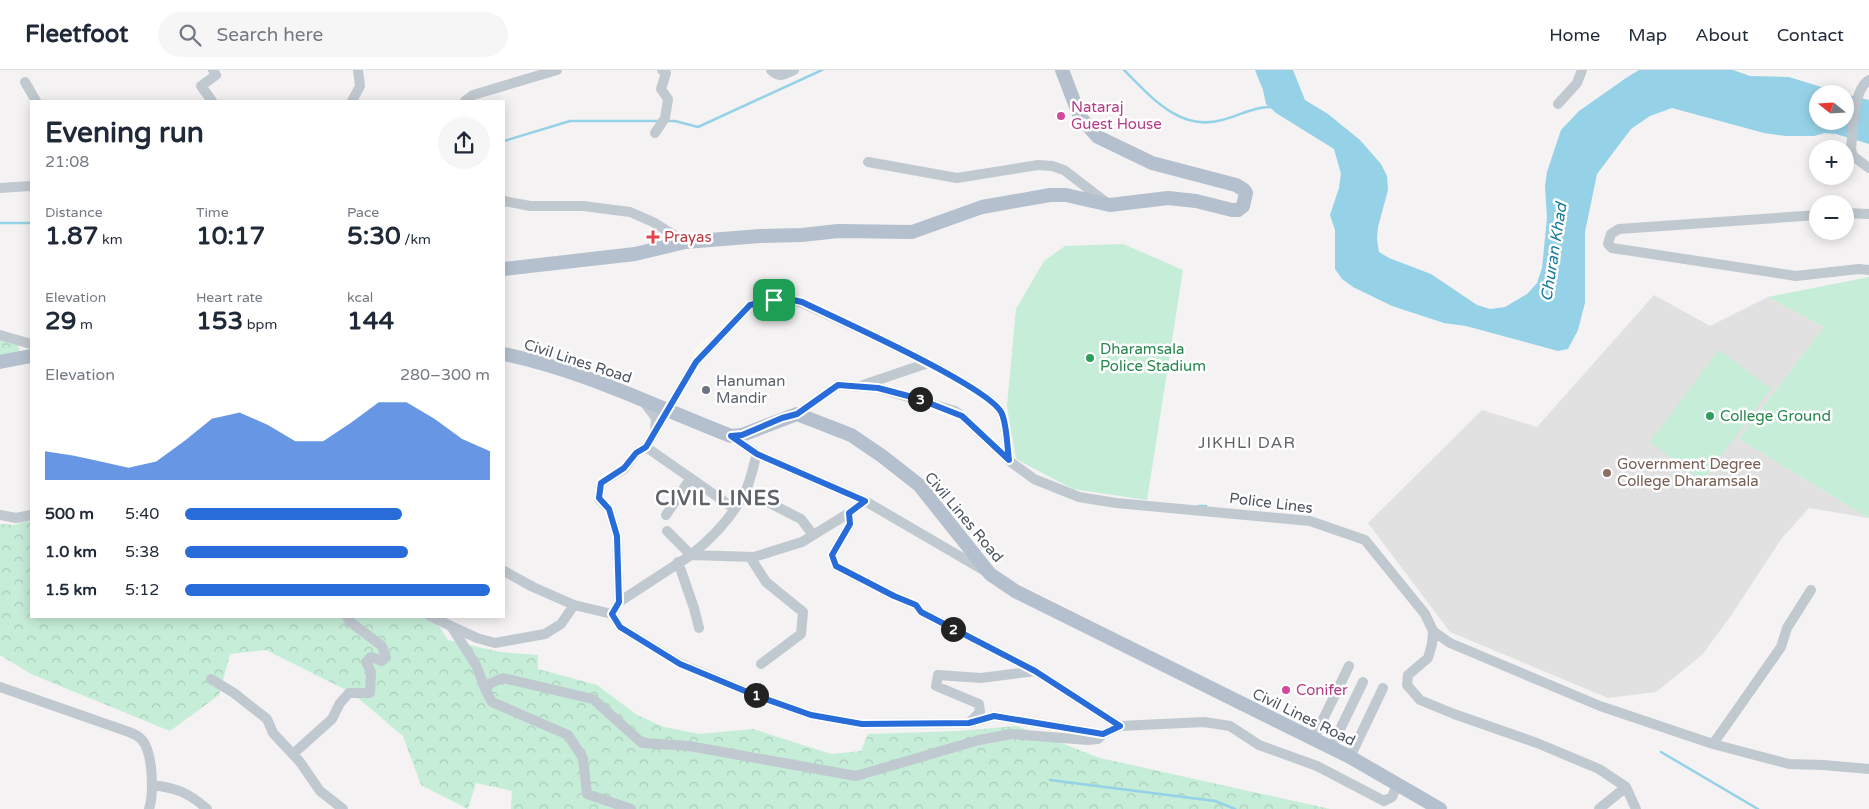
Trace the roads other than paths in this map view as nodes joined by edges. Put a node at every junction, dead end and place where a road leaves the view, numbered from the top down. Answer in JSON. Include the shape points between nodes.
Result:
{"nodes":[{"id":1,"x":213,"y":70,"type":"edge"},
{"id":2,"x":358,"y":70,"type":"edge"},
{"id":3,"x":557,"y":70,"type":"edge"},
{"id":4,"x":662,"y":70,"type":"edge"},
{"id":5,"x":771,"y":70,"type":"edge"},
{"id":6,"x":794,"y":70,"type":"edge"},
{"id":7,"x":1062,"y":70,"type":"edge"},
{"id":8,"x":1582,"y":70,"type":"edge"},
{"id":9,"x":1869,"y":80,"type":"edge"},
{"id":10,"x":25,"y":82,"type":"dead end"},
{"id":11,"x":35,"y":100,"type":"edge"},
{"id":12,"x":211,"y":100,"type":"edge"},
{"id":13,"x":353,"y":100,"type":"edge"},
{"id":14,"x":467,"y":100,"type":"edge"},
{"id":15,"x":1558,"y":104,"type":"dead end"},
{"id":16,"x":655,"y":133,"type":"dead end"},
{"id":17,"x":868,"y":162,"type":"dead end"},
{"id":18,"x":1869,"y":168,"type":"edge"},
{"id":19,"x":30,"y":186,"type":"edge"},
{"id":20,"x":0,"y":188,"type":"edge"},
{"id":21,"x":505,"y":201,"type":"edge"},
{"id":22,"x":1110,"y":205,"type":"junction"},
{"id":23,"x":1854,"y":213,"type":"edge"},
{"id":24,"x":1869,"y":214,"type":"edge"},
{"id":25,"x":1809,"y":216,"type":"edge"},
{"id":26,"x":685,"y":242,"type":"junction"},
{"id":27,"x":505,"y":269,"type":"edge"},
{"id":28,"x":1869,"y":270,"type":"edge"},
{"id":29,"x":0,"y":335,"type":"edge"},
{"id":30,"x":29,"y":350,"type":"edge"},
{"id":31,"x":505,"y":354,"type":"edge"},
{"id":32,"x":0,"y":362,"type":"edge"},
{"id":33,"x":928,"y":364,"type":"junction"},
{"id":34,"x":859,"y":386,"type":"junction"},
{"id":35,"x":643,"y":401,"type":"junction"},
{"id":36,"x":666,"y":411,"type":"junction"},
{"id":37,"x":797,"y":414,"type":"junction"},
{"id":38,"x":655,"y":432,"type":"junction"},
{"id":39,"x":731,"y":436,"type":"junction"},
{"id":40,"x":646,"y":447,"type":"junction"},
{"id":41,"x":757,"y":454,"type":"junction"},
{"id":42,"x":1009,"y":460,"type":"junction"},
{"id":43,"x":690,"y":479,"type":"junction"},
{"id":44,"x":746,"y":491,"type":"junction"},
{"id":45,"x":865,"y":501,"type":"junction"},
{"id":46,"x":734,"y":509,"type":"junction"},
{"id":47,"x":849,"y":513,"type":"junction"},
{"id":48,"x":0,"y":515,"type":"edge"},
{"id":49,"x":30,"y":515,"type":"edge"},
{"id":50,"x":666,"y":515,"type":"dead end"},
{"id":51,"x":667,"y":531,"type":"dead end"},
{"id":52,"x":814,"y":535,"type":"junction"},
{"id":53,"x":691,"y":555,"type":"junction"},
{"id":54,"x":750,"y":557,"type":"junction"},
{"id":55,"x":678,"y":562,"type":"junction"},
{"id":56,"x":505,"y":572,"type":"edge"},
{"id":57,"x":990,"y":574,"type":"junction"},
{"id":58,"x":1811,"y":590,"type":"dead end"},
{"id":59,"x":619,"y":602,"type":"junction"},
{"id":60,"x":574,"y":605,"type":"junction"},
{"id":61,"x":612,"y":614,"type":"junction"},
{"id":62,"x":348,"y":618,"type":"edge"},
{"id":63,"x":434,"y":618,"type":"edge"},
{"id":64,"x":451,"y":626,"type":"junction"},
{"id":65,"x":699,"y":628,"type":"dead end"},
{"id":66,"x":1433,"y":630,"type":"junction"},
{"id":67,"x":761,"y":664,"type":"dead end"},
{"id":68,"x":1349,"y":666,"type":"dead end"},
{"id":69,"x":1035,"y":671,"type":"junction"},
{"id":70,"x":211,"y":678,"type":"dead end"},
{"id":71,"x":1363,"y":682,"type":"dead end"},
{"id":72,"x":0,"y":687,"type":"edge"},
{"id":73,"x":1383,"y":688,"type":"dead end"},
{"id":74,"x":486,"y":691,"type":"junction"},
{"id":75,"x":969,"y":723,"type":"junction"},
{"id":76,"x":1120,"y":726,"type":"junction"},
{"id":77,"x":1103,"y":734,"type":"junction"},
{"id":78,"x":1313,"y":740,"type":"junction"},
{"id":79,"x":1712,"y":744,"type":"junction"},
{"id":80,"x":1331,"y":748,"type":"junction"},
{"id":81,"x":293,"y":754,"type":"junction"},
{"id":82,"x":1350,"y":757,"type":"junction"},
{"id":83,"x":1869,"y":769,"type":"edge"},
{"id":84,"x":152,"y":785,"type":"junction"},
{"id":85,"x":1397,"y":785,"type":"junction"},
{"id":86,"x":1626,"y":787,"type":"junction"},
{"id":87,"x":149,"y":809,"type":"edge"},
{"id":88,"x":207,"y":809,"type":"edge"},
{"id":89,"x":343,"y":809,"type":"edge"},
{"id":90,"x":631,"y":809,"type":"edge"},
{"id":91,"x":1440,"y":809,"type":"edge"},
{"id":92,"x":1599,"y":809,"type":"edge"},
{"id":93,"x":1636,"y":809,"type":"edge"}],
"edges":[{"from":1,"to":12,"type":"street","via":[[216,75],[201,86]]},
{"from":2,"to":13,"type":"street","via":[[360,86]]},
{"from":3,"to":14,"type":"street","via":[[473,95]]},
{"from":4,"to":16,"type":"street","via":[[666,73],[661,89],[668,99],[665,118]]},
{"from":5,"to":6,"type":"street","via":[[781,76]]},
{"from":7,"to":22,"type":"main road","via":[[1080,118],[1098,137],[1152,163],[1230,183],[1244,190],[1246,196],[1243,206],[1236,210],[1163,198]]},
{"from":8,"to":15,"type":"street","via":[[1577,83]]},
{"from":9,"to":18,"type":"street","via":[[1858,93],[1850,149],[1853,156]]},
{"from":10,"to":11,"type":"street"},
{"from":17,"to":22,"type":"street","via":[[957,178],[1038,164],[1052,166],[1064,170]]},
{"from":19,"to":20,"type":"street"},
{"from":21,"to":26,"type":"street","via":[[530,206],[583,206],[630,212]]},
{"from":22,"to":26,"type":"main road","via":[[1066,195],[1050,195],[982,207],[912,232],[838,231]]},
{"from":23,"to":24,"type":"street"},
{"from":25,"to":28,"type":"street","via":[[1619,229],[1611,234],[1608,244],[1612,248],[1796,276]]},
{"from":26,"to":27,"type":"main road","via":[[635,254]]},
{"from":29,"to":30,"type":"street"},
{"from":30,"to":32,"type":"main road"},
{"from":31,"to":35,"type":"main road","name":"Civil Lines Road","via":[[570,372]]},
{"from":33,"to":34,"type":"street"},
{"from":33,"to":36,"type":"street","via":[[802,302],[774,300],[750,305],[696,362]]},
{"from":33,"to":42,"type":"street","via":[[968,384],[997,405],[1002,414]]},
{"from":34,"to":37,"type":"street","name":"Police Lines","via":[[838,385]]},
{"from":34,"to":42,"type":"street","name":"Police Lines","via":[[878,388],[955,411]]},
{"from":35,"to":36,"type":"main road","name":"Civil Lines Road"},
{"from":35,"to":38,"type":"street","via":[[656,418]]},
{"from":36,"to":38,"type":"street"},
{"from":36,"to":39,"type":"main road","name":"Civil Lines Road"},
{"from":37,"to":39,"type":"main road","via":[[742,435]]},
{"from":37,"to":57,"type":"main road","name":"Civil Lines Road","via":[[850,435],[918,485]]},
{"from":38,"to":40,"type":"street"},
{"from":39,"to":41,"type":"street"},
{"from":40,"to":43,"type":"street"},
{"from":40,"to":59,"type":"street","via":[[636,453],[624,468],[601,483],[599,498],[609,509],[617,536]]},
{"from":41,"to":44,"type":"street"},
{"from":41,"to":45,"type":"street"},
{"from":42,"to":66,"type":"street","name":"Police Lines","via":[[1034,478],[1079,497],[1310,521],[1365,540]]},
{"from":43,"to":46,"type":"street"},
{"from":43,"to":50,"type":"street"},
{"from":44,"to":46,"type":"street"},
{"from":44,"to":52,"type":"street","via":[[801,519]]},
{"from":45,"to":47,"type":"street"},
{"from":45,"to":57,"type":"street"},
{"from":46,"to":53,"type":"street","via":[[708,541]]},
{"from":47,"to":52,"type":"street"},
{"from":47,"to":69,"type":"street","via":[[850,524],[832,555],[836,566],[916,605],[921,612]]},
{"from":48,"to":49,"type":"street","via":[[16,518]]},
{"from":51,"to":53,"type":"street"},
{"from":52,"to":54,"type":"street","via":[[802,542]]},
{"from":53,"to":54,"type":"street"},
{"from":53,"to":55,"type":"street"},
{"from":54,"to":67,"type":"street","via":[[766,582],[803,612],[801,634]]},
{"from":55,"to":59,"type":"street"},
{"from":55,"to":65,"type":"street"},
{"from":56,"to":60,"type":"street"},
{"from":57,"to":78,"type":"main road","name":"Civil Lines Road","via":[[1015,591]]},
{"from":58,"to":79,"type":"street","via":[[1787,628],[1781,648]]},
{"from":59,"to":61,"type":"street"},
{"from":60,"to":61,"type":"street"},
{"from":60,"to":64,"type":"street","via":[[561,624],[545,634],[495,643]]},
{"from":61,"to":75,"type":"street","via":[[620,627],[680,664],[811,715],[862,724]]},
{"from":62,"to":81,"type":"street","via":[[382,646],[386,657],[382,661],[371,657],[366,662],[371,672],[370,693],[348,694],[332,719]]},
{"from":63,"to":64,"type":"street"},
{"from":64,"to":74,"type":"street","via":[[476,665]]},
{"from":66,"to":79,"type":"street","via":[[1450,642],[1600,706]]},
{"from":66,"to":86,"type":"street","via":[[1428,658],[1408,675],[1407,685],[1420,700],[1537,743],[1598,769]]},
{"from":68,"to":78,"type":"street"},
{"from":69,"to":75,"type":"street","via":[[982,678],[938,675],[936,686],[979,704],[980,712]]},
{"from":69,"to":76,"type":"street"},
{"from":70,"to":81,"type":"street","via":[[267,718],[273,733]]},
{"from":71,"to":80,"type":"street"},
{"from":72,"to":84,"type":"street","via":[[138,736],[147,750]]},
{"from":73,"to":82,"type":"street"},
{"from":74,"to":77,"type":"street","via":[[489,684],[503,678],[593,699],[642,743],[689,746],[856,776],[978,740],[1011,734],[1088,740]]},
{"from":74,"to":90,"type":"street","via":[[492,702],[568,735],[583,758],[587,794]]},
{"from":75,"to":77,"type":"street","via":[[994,716]]},
{"from":76,"to":77,"type":"street"},
{"from":76,"to":85,"type":"street","via":[[1204,722],[1230,726],[1259,745],[1317,766],[1384,801],[1392,797]]},
{"from":78,"to":80,"type":"main road","name":"Civil Lines Road"},
{"from":79,"to":83,"type":"street","via":[[1789,764]]},
{"from":80,"to":82,"type":"main road","name":"Civil Lines Road"},
{"from":81,"to":89,"type":"street","via":[[320,791]]},
{"from":82,"to":85,"type":"main road","name":"Civil Lines Road"},
{"from":84,"to":87,"type":"street"},
{"from":84,"to":88,"type":"street","via":[[174,788]]},
{"from":85,"to":91,"type":"main road","name":"Civil Lines Road"},
{"from":86,"to":92,"type":"street"},
{"from":86,"to":93,"type":"street"}]}
